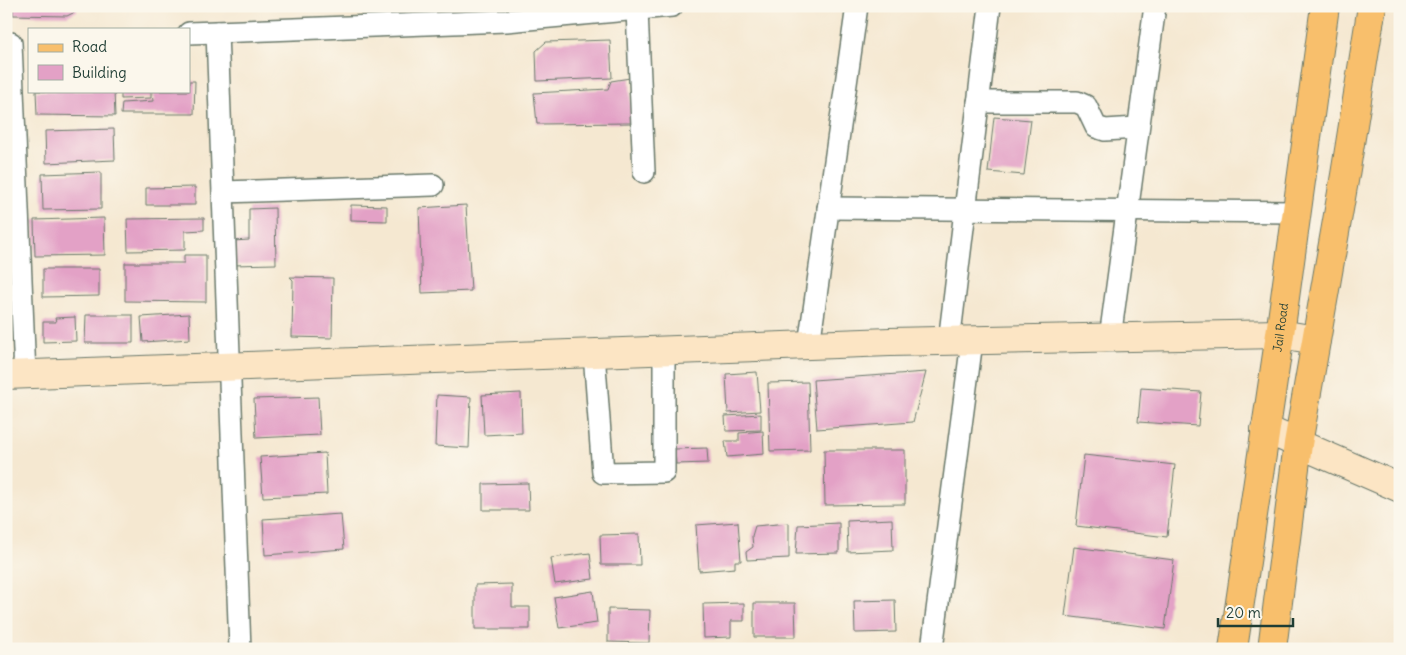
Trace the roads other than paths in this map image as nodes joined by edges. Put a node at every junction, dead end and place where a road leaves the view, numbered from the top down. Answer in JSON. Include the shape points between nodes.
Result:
{"nodes":[{"id":1,"x":672,"y":6,"type":"edge"},
{"id":2,"x":857,"y":6,"type":"edge"},
{"id":3,"x":990,"y":6,"type":"edge"},
{"id":4,"x":1155,"y":6,"type":"edge"},
{"id":5,"x":1325,"y":6,"type":"edge"},
{"id":6,"x":1372,"y":6,"type":"edge"},
{"id":7,"x":637,"y":10,"type":"junction"},
{"id":8,"x":218,"y":32,"type":"junction"},
{"id":9,"x":190,"y":33,"type":"edge"},
{"id":10,"x":15,"y":42,"type":"edge"},
{"id":11,"x":978,"y":102,"type":"junction"},
{"id":12,"x":1137,"y":128,"type":"junction"},
{"id":13,"x":644,"y":172,"type":"dead end"},
{"id":14,"x":433,"y":185,"type":"dead end"},
{"id":15,"x":223,"y":192,"type":"junction"},
{"id":16,"x":828,"y":208,"type":"junction"},
{"id":17,"x":965,"y":210,"type":"junction"},
{"id":18,"x":1128,"y":211,"type":"junction"},
{"id":19,"x":1296,"y":212,"type":"junction"},
{"id":20,"x":1280,"y":334,"type":"junction"},
{"id":21,"x":1110,"y":338,"type":"junction"},
{"id":22,"x":1316,"y":340,"type":"junction"},
{"id":23,"x":960,"y":341,"type":"junction"},
{"id":24,"x":809,"y":345,"type":"junction"},
{"id":25,"x":664,"y":351,"type":"junction"},
{"id":26,"x":594,"y":353,"type":"junction"},
{"id":27,"x":228,"y":368,"type":"junction"},
{"id":28,"x":16,"y":375,"type":"edge"},
{"id":29,"x":1265,"y":429,"type":"junction"},
{"id":30,"x":1298,"y":444,"type":"junction"},
{"id":31,"x":1400,"y":488,"type":"edge"},
{"id":32,"x":240,"y":649,"type":"edge"},
{"id":33,"x":932,"y":649,"type":"edge"},
{"id":34,"x":1233,"y":649,"type":"edge"},
{"id":35,"x":1272,"y":649,"type":"edge"}],
"edges":[{"from":1,"to":7,"type":"street"},
{"from":2,"to":16,"type":"street"},
{"from":3,"to":11,"type":"street"},
{"from":4,"to":12,"type":"street"},
{"from":5,"to":19,"type":"main road","name":"Jail Road"},
{"from":6,"to":22,"type":"main road"},
{"from":7,"to":8,"type":"street","via":[[506,21]]},
{"from":7,"to":13,"type":"street"},
{"from":8,"to":9,"type":"street"},
{"from":8,"to":15,"type":"street"},
{"from":10,"to":28,"type":"street"},
{"from":11,"to":12,"type":"street","via":[[1077,102],[1086,106],[1096,127],[1105,130]]},
{"from":11,"to":17,"type":"street"},
{"from":12,"to":18,"type":"street"},
{"from":14,"to":15,"type":"street"},
{"from":15,"to":27,"type":"street"},
{"from":16,"to":17,"type":"street"},
{"from":16,"to":24,"type":"street"},
{"from":17,"to":18,"type":"street"},
{"from":17,"to":23,"type":"street"},
{"from":18,"to":19,"type":"street"},
{"from":18,"to":21,"type":"street"},
{"from":19,"to":20,"type":"main road","name":"Jail Road"},
{"from":20,"to":21,"type":"street"},
{"from":20,"to":22,"type":"street"},
{"from":20,"to":29,"type":"main road","name":"Jail Road"},
{"from":21,"to":23,"type":"street"},
{"from":22,"to":30,"type":"main road"},
{"from":23,"to":24,"type":"street"},
{"from":23,"to":33,"type":"street"},
{"from":24,"to":25,"type":"street"},
{"from":25,"to":26,"type":"street"},
{"from":25,"to":26,"type":"street","via":[[664,472],[603,473]]},
{"from":26,"to":27,"type":"street"},
{"from":27,"to":28,"type":"street"},
{"from":27,"to":32,"type":"street"},
{"from":29,"to":30,"type":"street"},
{"from":29,"to":34,"type":"main road","name":"Jail Road"},
{"from":30,"to":31,"type":"street"},
{"from":30,"to":35,"type":"main road"}]}
